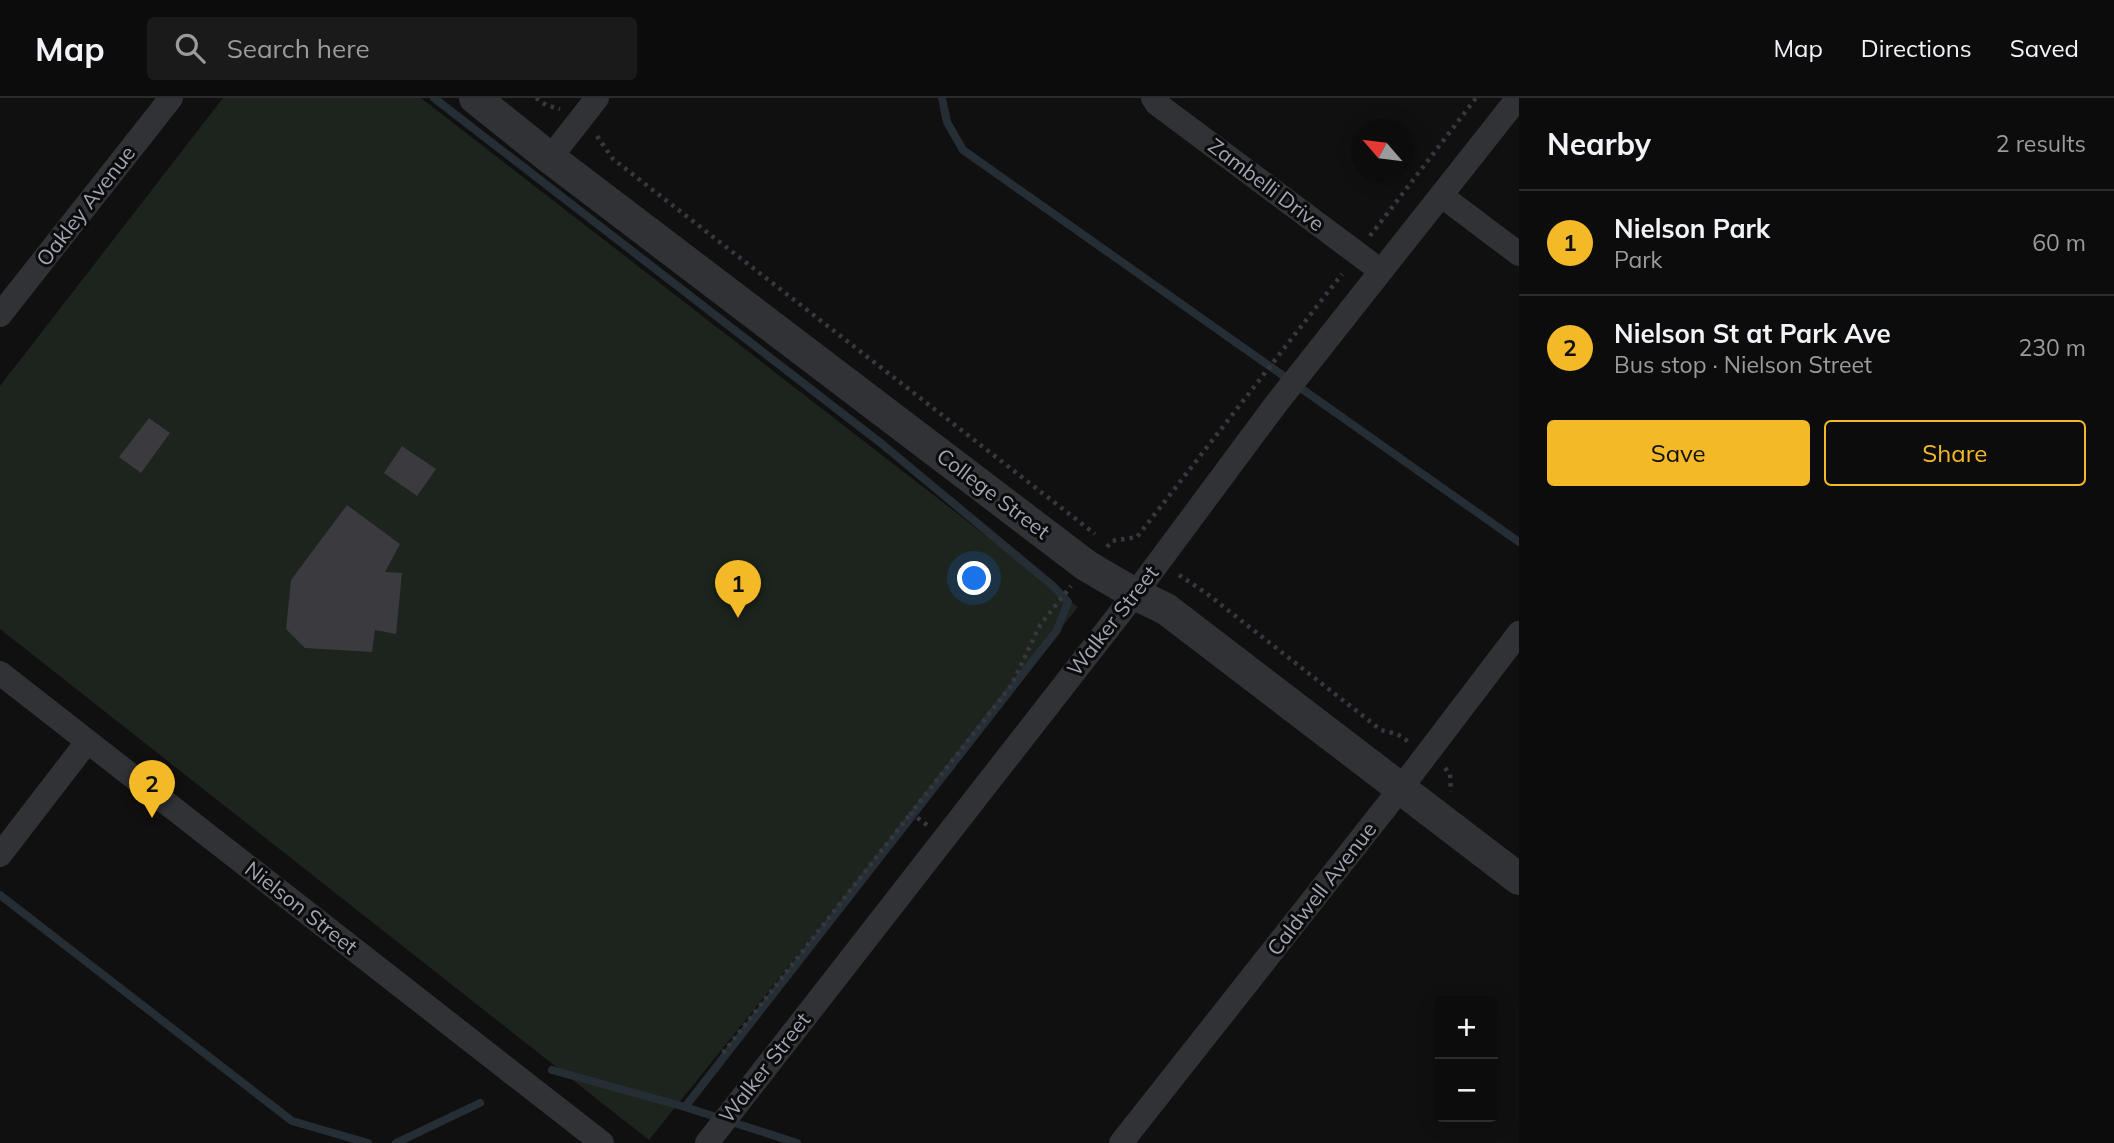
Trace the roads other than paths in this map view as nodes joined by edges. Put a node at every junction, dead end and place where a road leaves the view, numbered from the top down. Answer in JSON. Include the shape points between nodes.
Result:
{"nodes":[{"id":1,"x":171,"y":98,"type":"edge"},
{"id":2,"x":475,"y":98,"type":"edge"},
{"id":3,"x":597,"y":98,"type":"edge"},
{"id":4,"x":1153,"y":98,"type":"edge"},
{"id":5,"x":1518,"y":98,"type":"edge"},
{"id":6,"x":550,"y":158,"type":"junction"},
{"id":7,"x":1442,"y":196,"type":"junction"},
{"id":8,"x":1519,"y":254,"type":"edge"},
{"id":9,"x":1381,"y":271,"type":"junction"},
{"id":10,"x":0,"y":315,"type":"edge"},
{"id":11,"x":1135,"y":594,"type":"junction"},
{"id":12,"x":1519,"y":633,"type":"edge"},
{"id":13,"x":0,"y":673,"type":"edge"},
{"id":14,"x":87,"y":742,"type":"junction"},
{"id":15,"x":1401,"y":788,"type":"junction"},
{"id":16,"x":0,"y":855,"type":"edge"},
{"id":17,"x":1519,"y":879,"type":"edge"},
{"id":18,"x":713,"y":1135,"type":"edge"},
{"id":19,"x":602,"y":1143,"type":"edge"},
{"id":20,"x":1121,"y":1143,"type":"edge"}],
"edges":[{"from":1,"to":10,"type":"street","name":"Oakley Avenue"},
{"from":2,"to":6,"type":"street","name":"College Street"},
{"from":3,"to":6,"type":"street"},
{"from":4,"to":9,"type":"street","name":"Zambelli Drive"},
{"from":5,"to":7,"type":"street","name":"Walker Street"},
{"from":6,"to":11,"type":"street","name":"College Street","via":[[1087,566]]},
{"from":7,"to":8,"type":"street"},
{"from":7,"to":9,"type":"street","name":"Walker Street"},
{"from":9,"to":11,"type":"street","name":"Walker Street"},
{"from":11,"to":15,"type":"street","name":"College Street","via":[[1166,609]]},
{"from":11,"to":18,"type":"street","name":"Walker Street"},
{"from":12,"to":15,"type":"street","name":"Caldwell Avenue"},
{"from":13,"to":14,"type":"street","name":"Nielson Street"},
{"from":14,"to":16,"type":"street"},
{"from":14,"to":19,"type":"street","name":"Nielson Street"},
{"from":15,"to":17,"type":"street","name":"College Street"},
{"from":15,"to":20,"type":"street","name":"Caldwell Avenue"}]}
